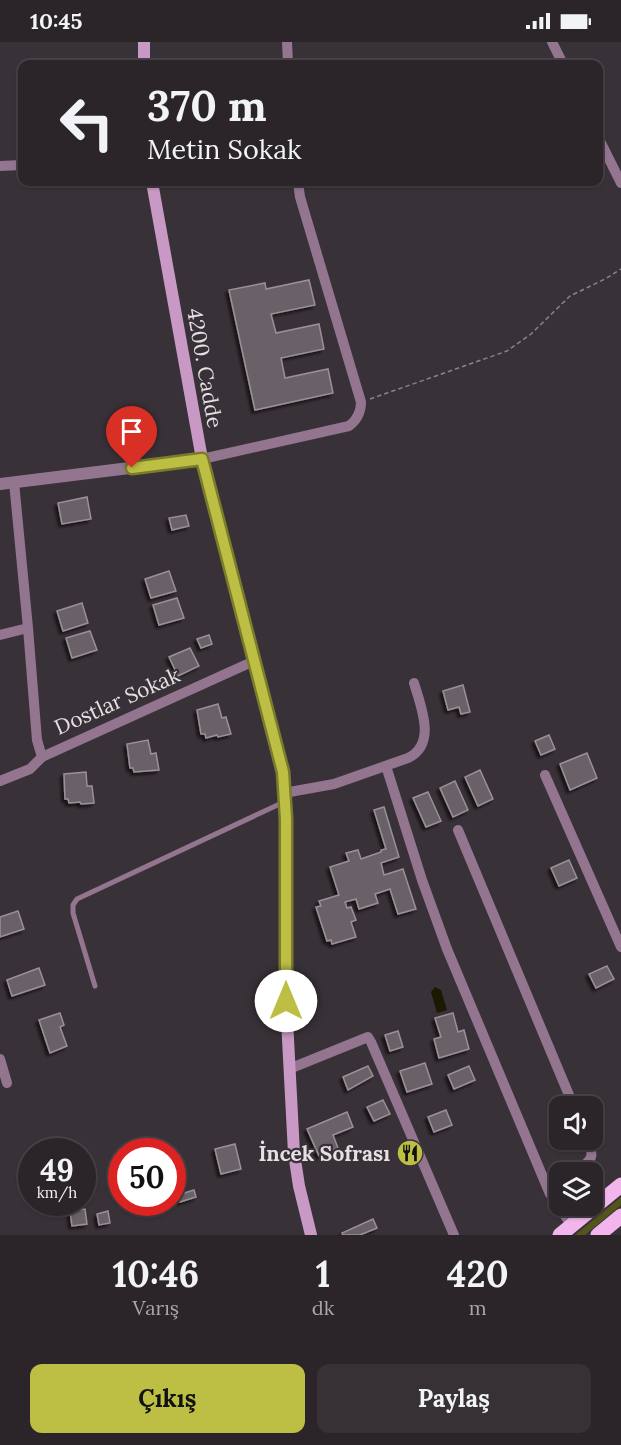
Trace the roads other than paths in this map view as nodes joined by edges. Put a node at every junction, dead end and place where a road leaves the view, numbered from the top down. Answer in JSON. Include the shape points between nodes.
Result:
{"nodes":[{"id":1,"x":144,"y":42,"type":"edge"},
{"id":2,"x":287,"y":42,"type":"edge"},
{"id":3,"x":552,"y":42,"type":"edge"},
{"id":4,"x":144,"y":60,"type":"edge"},
{"id":5,"x":288,"y":60,"type":"edge"},
{"id":6,"x":561,"y":60,"type":"edge"},
{"id":7,"x":603,"y":147,"type":"edge"},
{"id":8,"x":18,"y":165,"type":"edge"},
{"id":9,"x":0,"y":166,"type":"edge"},
{"id":10,"x":621,"y":183,"type":"edge"},
{"id":11,"x":153,"y":186,"type":"edge"},
{"id":12,"x":299,"y":186,"type":"edge"},
{"id":13,"x":202,"y":459,"type":"junction"},
{"id":14,"x":14,"y":482,"type":"junction"},
{"id":15,"x":0,"y":484,"type":"edge"},
{"id":16,"x":28,"y":628,"type":"junction"},
{"id":17,"x":0,"y":635,"type":"edge"},
{"id":18,"x":254,"y":661,"type":"junction"},
{"id":19,"x":414,"y":683,"type":"dead end"},
{"id":20,"x":42,"y":757,"type":"junction"},
{"id":21,"x":386,"y":766,"type":"junction"},
{"id":22,"x":545,"y":775,"type":"dead end"},
{"id":23,"x":0,"y":781,"type":"edge"},
{"id":24,"x":285,"y":797,"type":"junction"},
{"id":25,"x":458,"y":830,"type":"dead end"},
{"id":26,"x":621,"y":947,"type":"edge"},
{"id":27,"x":94,"y":986,"type":"dead end"},
{"id":28,"x":0,"y":1059,"type":"edge"},
{"id":29,"x":289,"y":1069,"type":"junction"},
{"id":30,"x":7,"y":1083,"type":"dead end"},
{"id":31,"x":569,"y":1096,"type":"edge"},
{"id":32,"x":621,"y":1185,"type":"edge"},
{"id":33,"x":549,"y":1192,"type":"edge"},
{"id":34,"x":560,"y":1216,"type":"edge"},
{"id":35,"x":621,"y":1216,"type":"edge"},
{"id":36,"x":566,"y":1230,"type":"edge"},
{"id":37,"x":311,"y":1235,"type":"edge"},
{"id":38,"x":454,"y":1235,"type":"edge"},
{"id":39,"x":598,"y":1235,"type":"edge"}],
"edges":[{"from":1,"to":4,"type":"main road"},
{"from":2,"to":5,"type":"street"},
{"from":3,"to":6,"type":"street"},
{"from":7,"to":10,"type":"street"},
{"from":8,"to":9,"type":"street"},
{"from":11,"to":13,"type":"main road","name":"4200. Cadde"},
{"from":12,"to":13,"type":"street","via":[[361,402],[359,416],[349,426]]},
{"from":13,"to":14,"type":"street"},
{"from":13,"to":18,"type":"main road","name":"4200. Cadde"},
{"from":14,"to":15,"type":"street"},
{"from":14,"to":16,"type":"street"},
{"from":16,"to":17,"type":"street"},
{"from":16,"to":20,"type":"street","via":[[37,740]]},
{"from":18,"to":20,"type":"street","name":"Dostlar Sokak"},
{"from":18,"to":24,"type":"main road","name":"4200. Cadde","via":[[283,772]]},
{"from":19,"to":21,"type":"street","via":[[426,733],[424,742],[414,755]]},
{"from":20,"to":23,"type":"street","name":"Dostlar Sokak","via":[[30,769]]},
{"from":21,"to":24,"type":"street"},
{"from":21,"to":33,"type":"street","via":[[443,938]]},
{"from":22,"to":26,"type":"street"},
{"from":24,"to":27,"type":"lane","via":[[77,899],[74,913]]},
{"from":24,"to":29,"type":"main road","name":"4200. Cadde"},
{"from":25,"to":31,"type":"street"},
{"from":28,"to":30,"type":"street"},
{"from":29,"to":37,"type":"main road","name":"4200. Cadde","via":[[294,1154]]},
{"from":29,"to":38,"type":"street","via":[[368,1037]]},
{"from":32,"to":36,"type":"main road"},
{"from":34,"to":36,"type":"street"},
{"from":35,"to":39,"type":"main road"}]}
